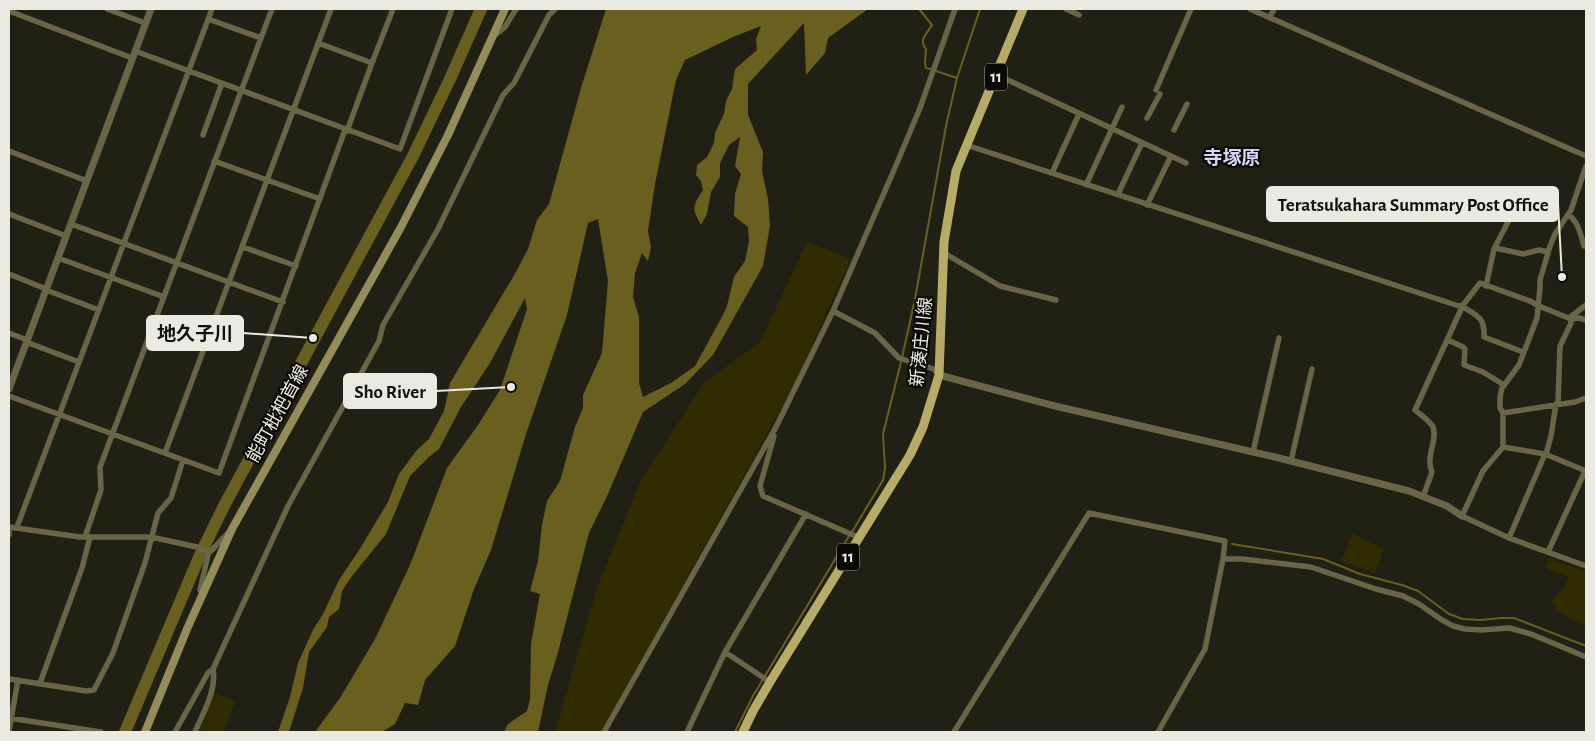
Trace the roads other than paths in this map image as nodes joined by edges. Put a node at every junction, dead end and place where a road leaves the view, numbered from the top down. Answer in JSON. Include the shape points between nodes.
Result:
{"nodes":[{"id":1,"x":107,"y":9,"type":"edge"},
{"id":2,"x":151,"y":9,"type":"edge"},
{"id":3,"x":212,"y":9,"type":"edge"},
{"id":4,"x":272,"y":9,"type":"edge"},
{"id":5,"x":331,"y":9,"type":"edge"},
{"id":6,"x":393,"y":9,"type":"edge"},
{"id":7,"x":452,"y":9,"type":"edge"},
{"id":8,"x":505,"y":9,"type":"edge"},
{"id":9,"x":516,"y":9,"type":"edge"},
{"id":10,"x":555,"y":9,"type":"edge"},
{"id":11,"x":955,"y":9,"type":"edge"},
{"id":12,"x":1023,"y":9,"type":"edge"},
{"id":13,"x":1066,"y":9,"type":"edge"},
{"id":14,"x":1191,"y":9,"type":"edge"},
{"id":15,"x":1250,"y":9,"type":"edge"},
{"id":16,"x":1274,"y":9,"type":"edge"},
{"id":17,"x":13,"y":11,"type":"edge"},
{"id":18,"x":1079,"y":15,"type":"dead end"},
{"id":19,"x":1270,"y":17,"type":"junction"},
{"id":20,"x":208,"y":19,"type":"junction"},
{"id":21,"x":145,"y":23,"type":"junction"},
{"id":22,"x":493,"y":36,"type":"junction"},
{"id":23,"x":261,"y":38,"type":"junction"},
{"id":24,"x":318,"y":43,"type":"junction"},
{"id":25,"x":134,"y":54,"type":"junction"},
{"id":26,"x":372,"y":63,"type":"junction"},
{"id":27,"x":188,"y":71,"type":"junction"},
{"id":28,"x":997,"y":75,"type":"junction"},
{"id":29,"x":222,"y":83,"type":"junction"},
{"id":30,"x":241,"y":90,"type":"junction"},
{"id":31,"x":1187,"y":104,"type":"dead end"},
{"id":32,"x":1122,"y":107,"type":"dead end"},
{"id":33,"x":293,"y":110,"type":"junction"},
{"id":34,"x":1079,"y":114,"type":"junction"},
{"id":35,"x":1148,"y":118,"type":"dead end"},
{"id":36,"x":1112,"y":129,"type":"junction"},
{"id":37,"x":346,"y":130,"type":"junction"},
{"id":38,"x":1174,"y":130,"type":"dead end"},
{"id":39,"x":203,"y":135,"type":"dead end"},
{"id":40,"x":1142,"y":143,"type":"junction"},
{"id":41,"x":966,"y":145,"type":"junction"},
{"id":42,"x":9,"y":151,"type":"edge"},
{"id":43,"x":1171,"y":156,"type":"junction"},
{"id":44,"x":1586,"y":156,"type":"edge"},
{"id":45,"x":214,"y":161,"type":"junction"},
{"id":46,"x":1186,"y":163,"type":"dead end"},
{"id":47,"x":1586,"y":166,"type":"edge"},
{"id":48,"x":1052,"y":173,"type":"junction"},
{"id":49,"x":268,"y":179,"type":"junction"},
{"id":50,"x":87,"y":181,"type":"junction"},
{"id":51,"x":1086,"y":185,"type":"junction"},
{"id":52,"x":1118,"y":194,"type":"junction"},
{"id":53,"x":320,"y":199,"type":"junction"},
{"id":54,"x":1460,"y":200,"type":"dead end"},
{"id":55,"x":1148,"y":205,"type":"junction"},
{"id":56,"x":9,"y":214,"type":"edge"},
{"id":57,"x":1568,"y":215,"type":"junction"},
{"id":58,"x":71,"y":224,"type":"junction"},
{"id":59,"x":66,"y":236,"type":"junction"},
{"id":60,"x":124,"y":244,"type":"junction"},
{"id":61,"x":1586,"y":246,"type":"edge"},
{"id":62,"x":242,"y":247,"type":"junction"},
{"id":63,"x":1496,"y":248,"type":"junction"},
{"id":64,"x":1548,"y":252,"type":"junction"},
{"id":65,"x":944,"y":253,"type":"junction"},
{"id":66,"x":58,"y":258,"type":"junction"},
{"id":67,"x":177,"y":262,"type":"junction"},
{"id":68,"x":296,"y":266,"type":"junction"},
{"id":69,"x":9,"y":274,"type":"edge"},
{"id":70,"x":111,"y":278,"type":"junction"},
{"id":71,"x":229,"y":282,"type":"junction"},
{"id":72,"x":1486,"y":286,"type":"junction"},
{"id":73,"x":46,"y":289,"type":"junction"},
{"id":74,"x":164,"y":297,"type":"junction"},
{"id":75,"x":1056,"y":300,"type":"dead end"},
{"id":76,"x":283,"y":302,"type":"junction"},
{"id":77,"x":1586,"y":305,"type":"edge"},
{"id":78,"x":1463,"y":306,"type":"junction"},
{"id":79,"x":1539,"y":306,"type":"junction"},
{"id":80,"x":99,"y":310,"type":"junction"},
{"id":81,"x":833,"y":310,"type":"junction"},
{"id":82,"x":1570,"y":318,"type":"junction"},
{"id":83,"x":1586,"y":320,"type":"edge"},
{"id":84,"x":9,"y":333,"type":"edge"},
{"id":85,"x":1279,"y":338,"type":"dead end"},
{"id":86,"x":1448,"y":340,"type":"junction"},
{"id":87,"x":26,"y":341,"type":"junction"},
{"id":88,"x":1523,"y":352,"type":"junction"},
{"id":89,"x":79,"y":362,"type":"junction"},
{"id":90,"x":1312,"y":369,"type":"dead end"},
{"id":91,"x":938,"y":375,"type":"junction"},
{"id":92,"x":1504,"y":385,"type":"junction"},
{"id":93,"x":9,"y":389,"type":"edge"},
{"id":94,"x":9,"y":396,"type":"edge"},
{"id":95,"x":1586,"y":398,"type":"edge"},
{"id":96,"x":1557,"y":404,"type":"junction"},
{"id":97,"x":1504,"y":413,"type":"junction"},
{"id":98,"x":59,"y":415,"type":"junction"},
{"id":99,"x":776,"y":427,"type":"junction"},
{"id":100,"x":112,"y":434,"type":"junction"},
{"id":101,"x":1503,"y":447,"type":"junction"},
{"id":102,"x":1253,"y":452,"type":"junction"},
{"id":103,"x":165,"y":453,"type":"junction"},
{"id":104,"x":1545,"y":454,"type":"junction"},
{"id":105,"x":184,"y":460,"type":"junction"},
{"id":106,"x":1291,"y":461,"type":"junction"},
{"id":107,"x":1586,"y":471,"type":"edge"},
{"id":108,"x":1423,"y":497,"type":"junction"},
{"id":109,"x":806,"y":514,"type":"junction"},
{"id":110,"x":1462,"y":516,"type":"junction"},
{"id":111,"x":9,"y":527,"type":"edge"},
{"id":112,"x":17,"y":527,"type":"junction"},
{"id":113,"x":232,"y":529,"type":"junction"},
{"id":114,"x":9,"y":535,"type":"edge"},
{"id":115,"x":87,"y":537,"type":"junction"},
{"id":116,"x":151,"y":537,"type":"junction"},
{"id":117,"x":860,"y":538,"type":"junction"},
{"id":118,"x":1509,"y":538,"type":"junction"},
{"id":119,"x":209,"y":551,"type":"junction"},
{"id":120,"x":1548,"y":552,"type":"junction"},
{"id":121,"x":1223,"y":559,"type":"junction"},
{"id":122,"x":1586,"y":566,"type":"edge"},
{"id":123,"x":203,"y":594,"type":"junction"},
{"id":124,"x":725,"y":652,"type":"junction"},
{"id":125,"x":1586,"y":657,"type":"edge"},
{"id":126,"x":213,"y":668,"type":"junction"},
{"id":127,"x":9,"y":679,"type":"edge"},
{"id":128,"x":18,"y":680,"type":"junction"},
{"id":129,"x":770,"y":682,"type":"junction"},
{"id":130,"x":40,"y":684,"type":"junction"},
{"id":131,"x":10,"y":718,"type":"edge"},
{"id":132,"x":9,"y":731,"type":"edge"},
{"id":133,"x":101,"y":732,"type":"edge"},
{"id":134,"x":145,"y":732,"type":"edge"},
{"id":135,"x":175,"y":732,"type":"edge"},
{"id":136,"x":195,"y":732,"type":"edge"},
{"id":137,"x":604,"y":732,"type":"edge"},
{"id":138,"x":688,"y":732,"type":"edge"},
{"id":139,"x":743,"y":732,"type":"edge"},
{"id":140,"x":954,"y":732,"type":"edge"},
{"id":141,"x":1158,"y":732,"type":"edge"}],
"edges":[{"from":1,"to":21,"type":"street"},
{"from":2,"to":21,"type":"street"},
{"from":3,"to":20,"type":"street"},
{"from":4,"to":23,"type":"street"},
{"from":5,"to":24,"type":"street"},
{"from":6,"to":26,"type":"street"},
{"from":7,"to":37,"type":"street","via":[[400,149]]},
{"from":8,"to":22,"type":"main road","name":"能町枇杷首線"},
{"from":9,"to":22,"type":"street","via":[[505,27]]},
{"from":10,"to":126,"type":"street","via":[[549,14],[514,84],[503,95],[438,229],[382,326],[379,341],[288,506]]},
{"from":11,"to":81,"type":"street","via":[[920,108]]},
{"from":12,"to":28,"type":"main road","name":"新湊庄川線","number":"11"},
{"from":13,"to":18,"type":"street"},
{"from":14,"to":35,"type":"street"},
{"from":15,"to":19,"type":"street"},
{"from":16,"to":19,"type":"street"},
{"from":17,"to":25,"type":"street"},
{"from":19,"to":44,"type":"street"},
{"from":20,"to":23,"type":"street"},
{"from":20,"to":27,"type":"street"},
{"from":21,"to":25,"type":"street"},
{"from":22,"to":113,"type":"main road","name":"能町枇杷首線","via":[[401,227]]},
{"from":23,"to":30,"type":"street"},
{"from":24,"to":26,"type":"street"},
{"from":24,"to":33,"type":"street"},
{"from":25,"to":27,"type":"street"},
{"from":25,"to":50,"type":"street"},
{"from":26,"to":37,"type":"street"},
{"from":27,"to":29,"type":"street"},
{"from":27,"to":60,"type":"street"},
{"from":28,"to":34,"type":"street"},
{"from":28,"to":41,"type":"main road","name":"新湊庄川線","number":"11"},
{"from":29,"to":30,"type":"street"},
{"from":29,"to":39,"type":"street"},
{"from":30,"to":33,"type":"street"},
{"from":30,"to":45,"type":"street"},
{"from":31,"to":38,"type":"street"},
{"from":32,"to":36,"type":"street"},
{"from":33,"to":37,"type":"street"},
{"from":33,"to":49,"type":"street"},
{"from":34,"to":36,"type":"street"},
{"from":34,"to":48,"type":"street"},
{"from":36,"to":40,"type":"street"},
{"from":36,"to":51,"type":"street"},
{"from":37,"to":53,"type":"street"},
{"from":40,"to":43,"type":"street"},
{"from":40,"to":52,"type":"street"},
{"from":41,"to":48,"type":"street"},
{"from":41,"to":65,"type":"main road","name":"新湊庄川線","number":"11","via":[[956,171]]},
{"from":42,"to":50,"type":"street"},
{"from":43,"to":46,"type":"street"},
{"from":43,"to":55,"type":"street"},
{"from":45,"to":49,"type":"street"},
{"from":45,"to":67,"type":"street"},
{"from":47,"to":57,"type":"street"},
{"from":48,"to":51,"type":"street"},
{"from":49,"to":53,"type":"street"},
{"from":49,"to":62,"type":"street"},
{"from":50,"to":58,"type":"street"},
{"from":51,"to":52,"type":"street"},
{"from":52,"to":55,"type":"street"},
{"from":53,"to":68,"type":"street"},
{"from":54,"to":63,"type":"street","via":[[1510,218]]},
{"from":55,"to":78,"type":"street"},
{"from":56,"to":59,"type":"street"},
{"from":57,"to":61,"type":"street","via":[[1573,217]]},
{"from":57,"to":64,"type":"street"},
{"from":58,"to":59,"type":"street"},
{"from":58,"to":60,"type":"street"},
{"from":59,"to":66,"type":"street"},
{"from":60,"to":67,"type":"street"},
{"from":60,"to":70,"type":"street"},
{"from":62,"to":68,"type":"street"},
{"from":62,"to":71,"type":"street"},
{"from":63,"to":64,"type":"street","via":[[1523,254],[1539,250]]},
{"from":63,"to":72,"type":"street"},
{"from":64,"to":79,"type":"street","via":[[1540,280]]},
{"from":65,"to":75,"type":"street","via":[[1000,286]]},
{"from":65,"to":91,"type":"main road","name":"新湊庄川線","number":"11"},
{"from":66,"to":70,"type":"street"},
{"from":66,"to":73,"type":"street"},
{"from":67,"to":71,"type":"street"},
{"from":67,"to":74,"type":"street"},
{"from":68,"to":76,"type":"street"},
{"from":69,"to":73,"type":"street"},
{"from":70,"to":74,"type":"street"},
{"from":70,"to":80,"type":"street"},
{"from":71,"to":76,"type":"street"},
{"from":71,"to":103,"type":"street"},
{"from":72,"to":78,"type":"street","via":[[1480,283]]},
{"from":72,"to":79,"type":"street"},
{"from":73,"to":80,"type":"street"},
{"from":73,"to":87,"type":"street"},
{"from":74,"to":100,"type":"street"},
{"from":76,"to":105,"type":"street","via":[[219,472]]},
{"from":77,"to":82,"type":"street"},
{"from":78,"to":86,"type":"street"},
{"from":78,"to":88,"type":"street","via":[[1480,318],[1484,337]]},
{"from":79,"to":82,"type":"street"},
{"from":79,"to":88,"type":"street"},
{"from":80,"to":89,"type":"street"},
{"from":81,"to":91,"type":"street","via":[[876,333],[902,359],[934,369]]},
{"from":81,"to":99,"type":"street"},
{"from":82,"to":83,"type":"street"},
{"from":82,"to":96,"type":"street","via":[[1571,323],[1560,346]]},
{"from":84,"to":87,"type":"street"},
{"from":85,"to":102,"type":"street"},
{"from":86,"to":92,"type":"street","via":[[1465,350],[1464,365]]},
{"from":86,"to":108,"type":"street","via":[[1415,410],[1432,425],[1434,431],[1430,460],[1432,472]]},
{"from":87,"to":89,"type":"street"},
{"from":87,"to":93,"type":"street"},
{"from":88,"to":92,"type":"street"},
{"from":89,"to":98,"type":"street"},
{"from":90,"to":106,"type":"street"},
{"from":91,"to":102,"type":"street"},
{"from":91,"to":117,"type":"main road","name":"新湊庄川線","number":"11","via":[[910,455]]},
{"from":92,"to":97,"type":"street","via":[[1500,397],[1500,408]]},
{"from":94,"to":98,"type":"street"},
{"from":95,"to":96,"type":"street"},
{"from":96,"to":97,"type":"street"},
{"from":96,"to":104,"type":"street"},
{"from":97,"to":101,"type":"street"},
{"from":98,"to":100,"type":"street"},
{"from":98,"to":112,"type":"street"},
{"from":99,"to":109,"type":"street","via":[[760,486],[763,496]]},
{"from":99,"to":137,"type":"street"},
{"from":100,"to":103,"type":"street"},
{"from":100,"to":115,"type":"street","via":[[100,468],[101,490]]},
{"from":101,"to":104,"type":"street"},
{"from":101,"to":110,"type":"street","via":[[1483,471]]},
{"from":102,"to":106,"type":"street"},
{"from":103,"to":105,"type":"street"},
{"from":104,"to":107,"type":"street"},
{"from":104,"to":118,"type":"street"},
{"from":105,"to":116,"type":"street","via":[[171,498],[158,513]]},
{"from":106,"to":108,"type":"street"},
{"from":107,"to":120,"type":"street"},
{"from":108,"to":110,"type":"street"},
{"from":109,"to":117,"type":"street"},
{"from":109,"to":124,"type":"street"},
{"from":110,"to":118,"type":"street"},
{"from":111,"to":112,"type":"street"},
{"from":111,"to":114,"type":"street"},
{"from":112,"to":115,"type":"street"},
{"from":113,"to":119,"type":"street"},
{"from":113,"to":123,"type":"main road","name":"能町枇杷首線"},
{"from":115,"to":116,"type":"street"},
{"from":115,"to":130,"type":"street","via":[[82,568]]},
{"from":116,"to":119,"type":"street"},
{"from":116,"to":130,"type":"street","via":[[113,653],[94,690]]},
{"from":117,"to":129,"type":"main road","name":"新湊庄川線","number":"11"},
{"from":118,"to":120,"type":"street"},
{"from":119,"to":123,"type":"street","via":[[200,590]]},
{"from":120,"to":122,"type":"street"},
{"from":121,"to":125,"type":"street","via":[[1311,567],[1403,596],[1453,626],[1481,630],[1510,628]]},
{"from":121,"to":140,"type":"street","via":[[1225,542],[1089,513]]},
{"from":121,"to":141,"type":"street","via":[[1205,649]]},
{"from":123,"to":134,"type":"main road","name":"能町枇杷首線"},
{"from":124,"to":129,"type":"street"},
{"from":124,"to":138,"type":"street"},
{"from":126,"to":135,"type":"street"},
{"from":126,"to":136,"type":"street","via":[[215,679]]},
{"from":127,"to":128,"type":"street"},
{"from":128,"to":130,"type":"street"},
{"from":128,"to":131,"type":"street"},
{"from":129,"to":139,"type":"main road","name":"新湊庄川線","number":"11"},
{"from":131,"to":132,"type":"street"},
{"from":131,"to":133,"type":"street"}]}
